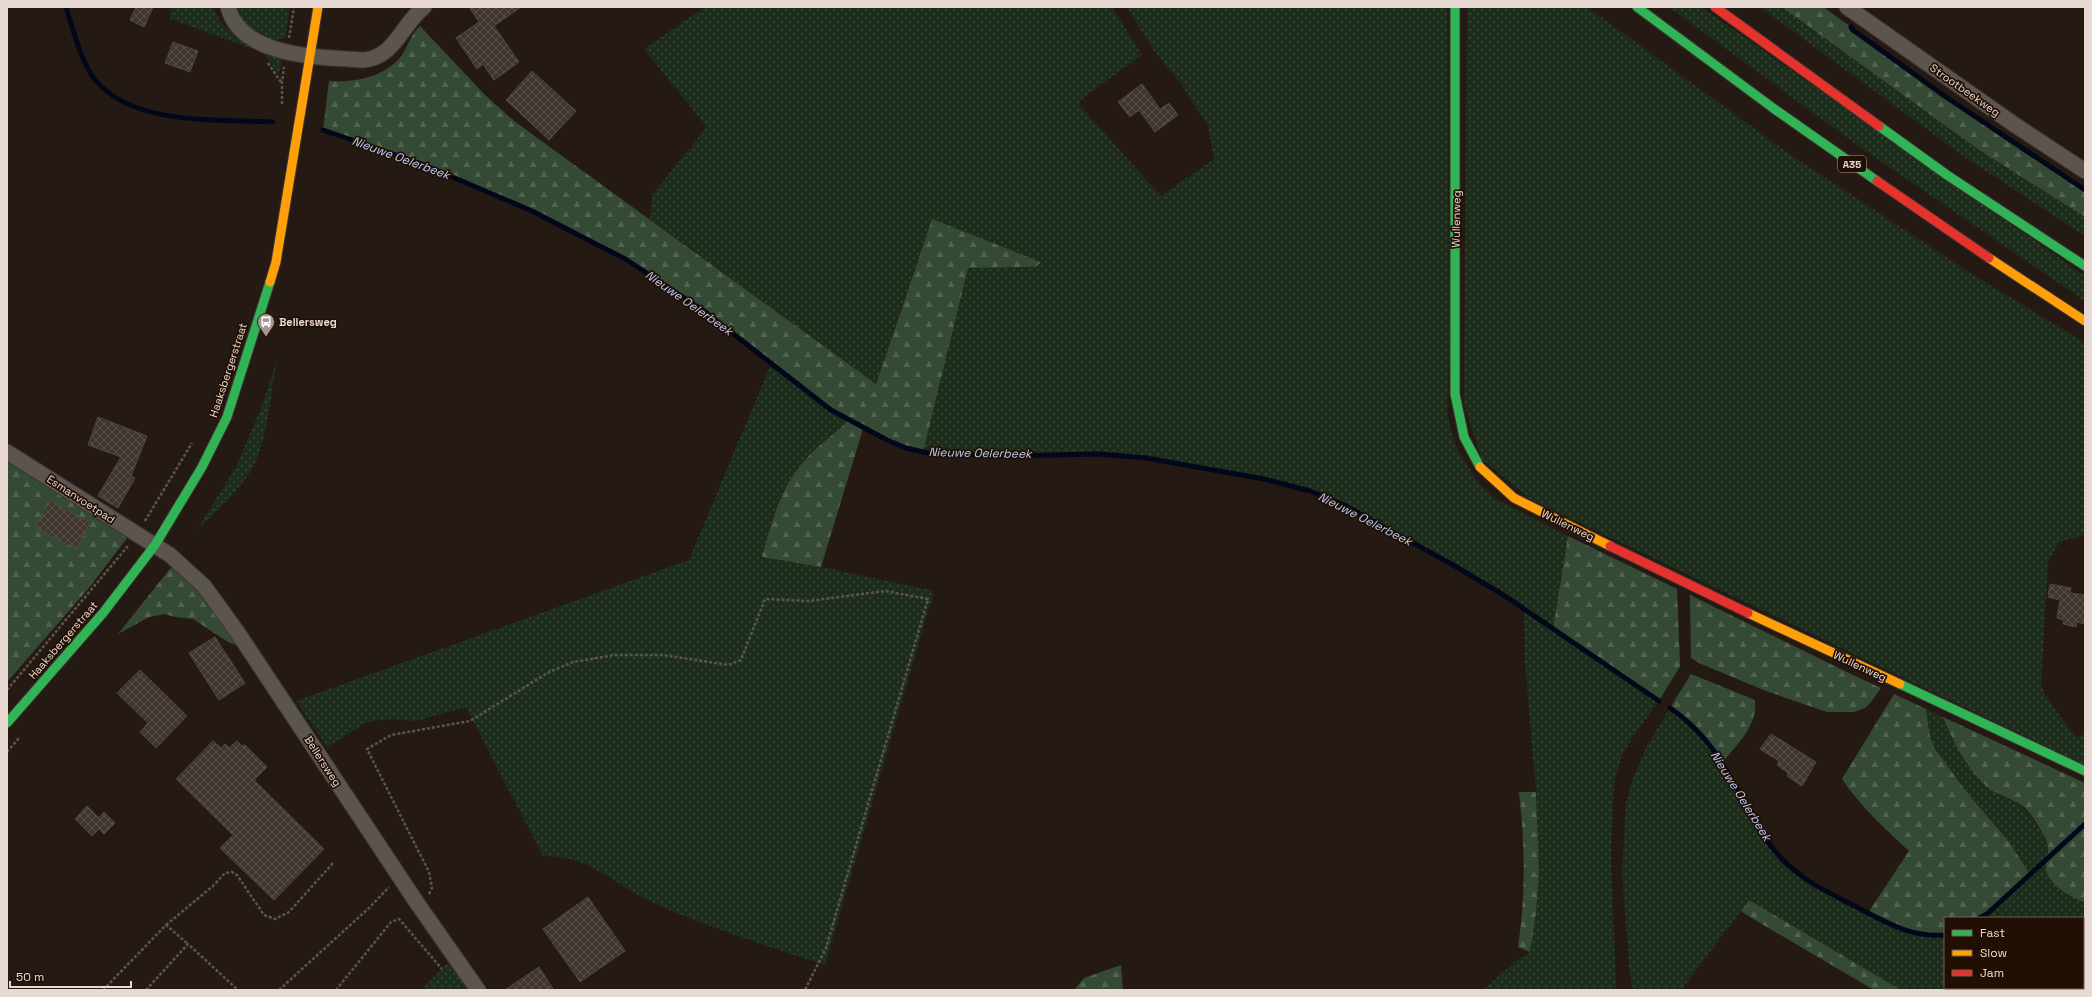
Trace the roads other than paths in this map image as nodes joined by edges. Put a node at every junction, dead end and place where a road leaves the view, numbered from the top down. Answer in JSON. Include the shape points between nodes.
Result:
{"nodes":[{"id":1,"x":228,"y":7,"type":"edge"},
{"id":2,"x":318,"y":7,"type":"edge"},
{"id":3,"x":424,"y":7,"type":"edge"},
{"id":4,"x":1455,"y":7,"type":"edge"},
{"id":5,"x":1637,"y":7,"type":"edge"},
{"id":6,"x":1715,"y":7,"type":"edge"},
{"id":7,"x":1847,"y":7,"type":"edge"},
{"id":8,"x":310,"y":55,"type":"junction"},
{"id":9,"x":2085,"y":171,"type":"edge"},
{"id":10,"x":2085,"y":266,"type":"edge"},
{"id":11,"x":2085,"y":321,"type":"edge"},
{"id":12,"x":7,"y":452,"type":"edge"},
{"id":13,"x":155,"y":545,"type":"junction"},
{"id":14,"x":7,"y":724,"type":"edge"},
{"id":15,"x":2085,"y":771,"type":"edge"},
{"id":16,"x":478,"y":990,"type":"edge"}],
"edges":[{"from":1,"to":8,"type":"street","via":[[233,21],[258,43]]},
{"from":2,"to":8,"type":"main road","name":"Haaksbergerstraat"},
{"from":3,"to":8,"type":"street","via":[[413,16],[389,50],[373,59]]},
{"from":4,"to":15,"type":"main road","name":"Wullenweg","via":[[1455,394],[1464,437],[1478,465],[1514,498],[1686,584]]},
{"from":5,"to":11,"type":"main road","number":"A35","via":[[1773,108],[1916,209]]},
{"from":6,"to":10,"type":"main road","via":[[1947,175]]},
{"from":7,"to":9,"type":"street","name":"Strootbeekweg"},
{"from":8,"to":13,"type":"main road","name":"Haaksbergerstraat","via":[[274,269],[227,417],[202,467]]},
{"from":12,"to":13,"type":"street","name":"Esmanvoetpad"},
{"from":13,"to":14,"type":"main road","name":"Haaksbergerstraat","via":[[103,613]]},
{"from":13,"to":16,"type":"street","name":"Bellersweg","via":[[192,574],[214,600]]}]}
